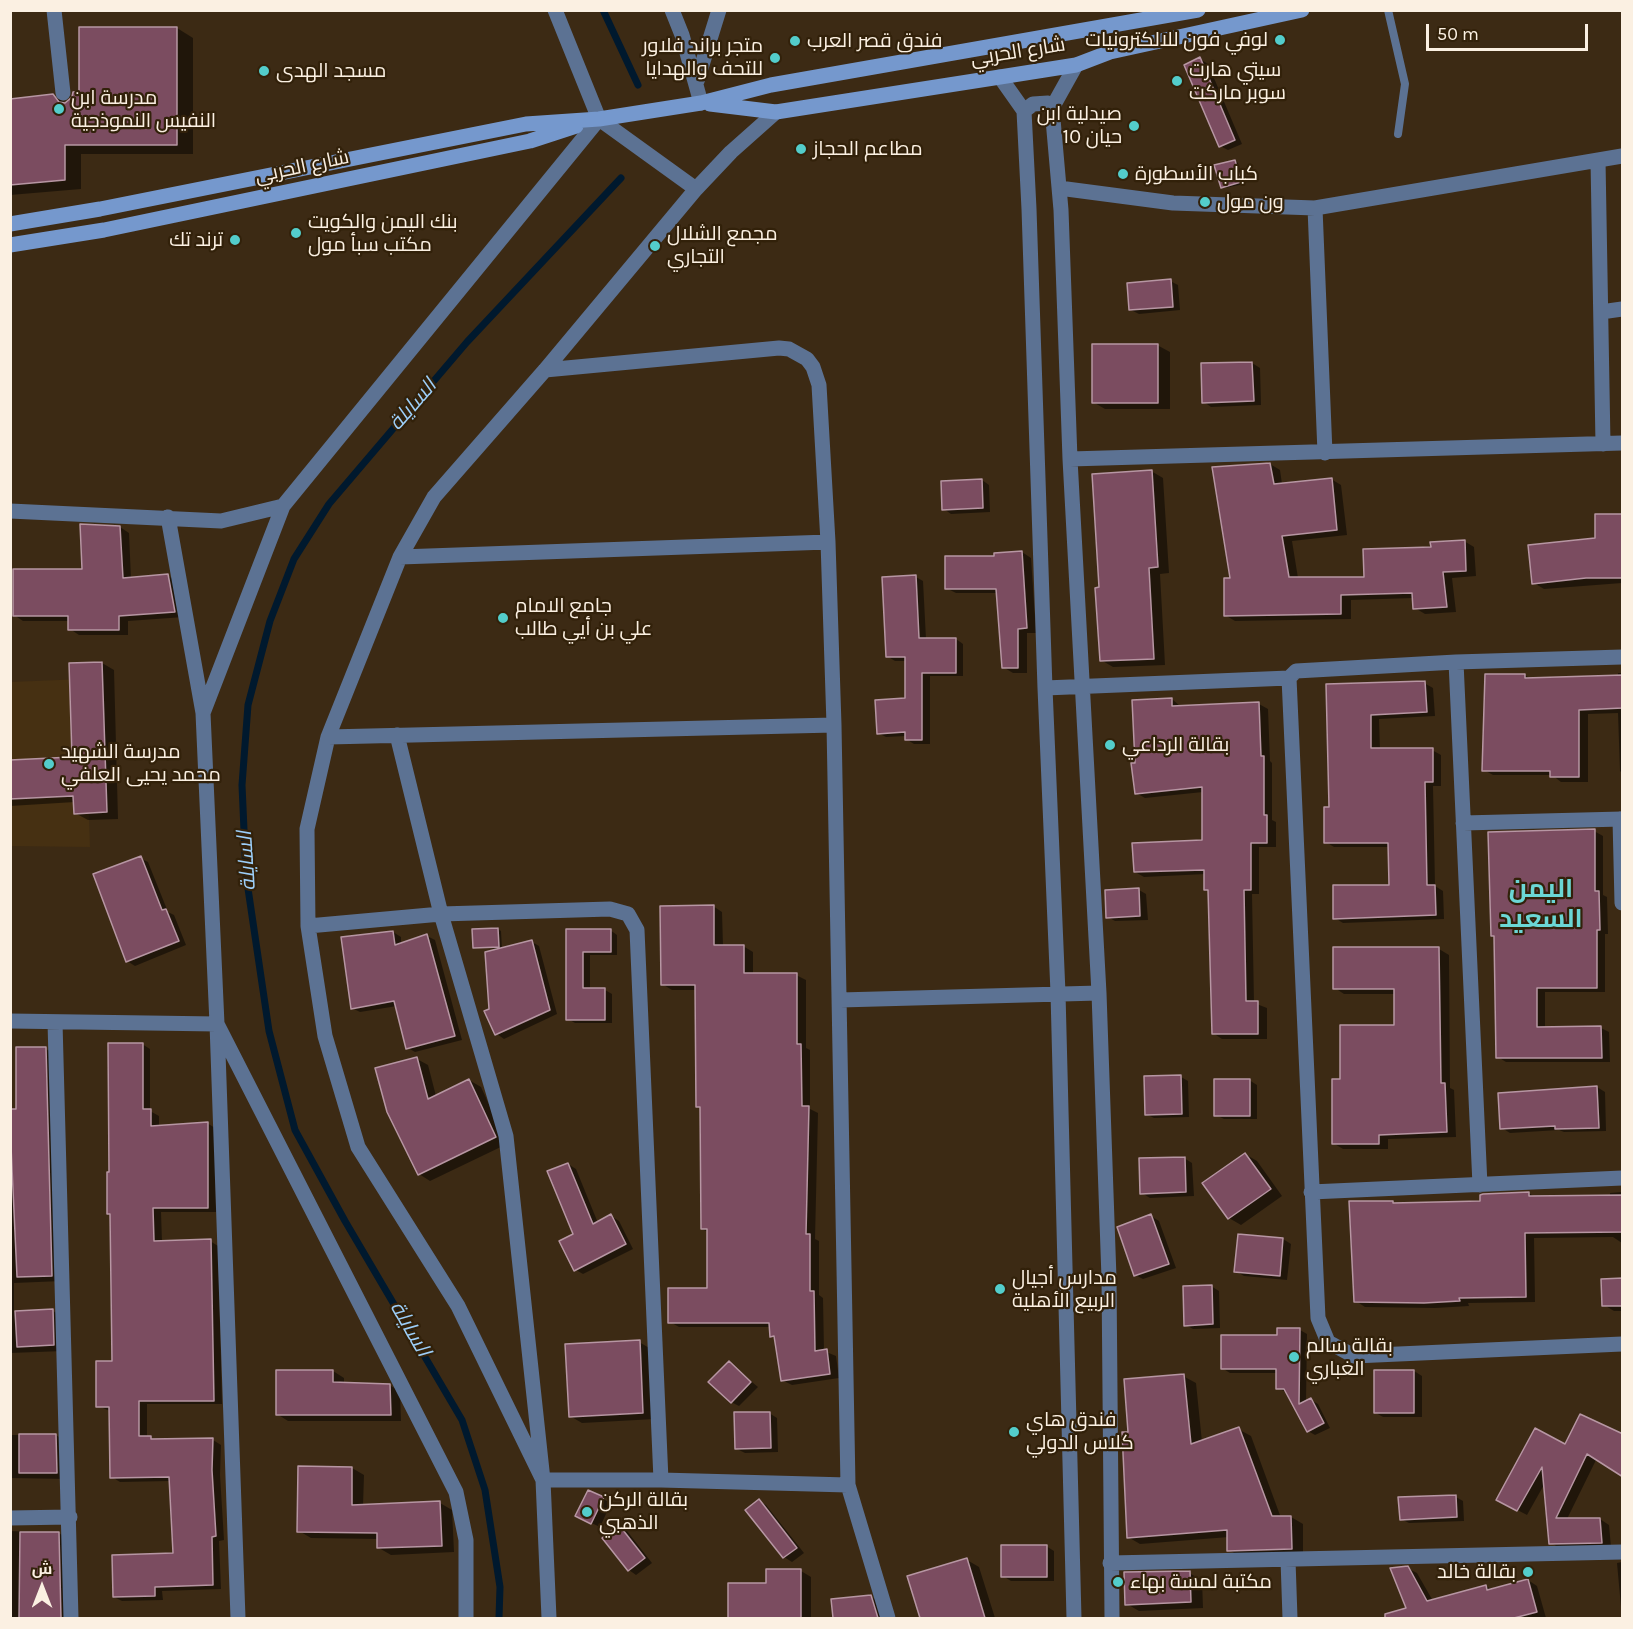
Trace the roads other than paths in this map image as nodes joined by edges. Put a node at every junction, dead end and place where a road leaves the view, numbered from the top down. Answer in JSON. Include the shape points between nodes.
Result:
{"nodes":[{"id":1,"x":54,"y":10,"type":"edge"},
{"id":2,"x":555,"y":10,"type":"edge"},
{"id":3,"x":672,"y":10,"type":"edge"},
{"id":4,"x":719,"y":10,"type":"edge"},
{"id":5,"x":1198,"y":10,"type":"edge"},
{"id":6,"x":1302,"y":10,"type":"edge"},
{"id":7,"x":1388,"y":10,"type":"edge"},
{"id":8,"x":1076,"y":65,"type":"junction"},
{"id":9,"x":1000,"y":77,"type":"junction"},
{"id":10,"x":697,"y":81,"type":"junction"},
{"id":11,"x":63,"y":93,"type":"dead end"},
{"id":12,"x":701,"y":103,"type":"junction"},
{"id":13,"x":1052,"y":108,"type":"junction"},
{"id":14,"x":1024,"y":111,"type":"junction"},
{"id":15,"x":776,"y":112,"type":"junction"},
{"id":16,"x":599,"y":119,"type":"junction"},
{"id":17,"x":1398,"y":134,"type":"dead end"},
{"id":18,"x":1623,"y":156,"type":"edge"},
{"id":19,"x":1598,"y":160,"type":"junction"},
{"id":20,"x":1059,"y":188,"type":"junction"},
{"id":21,"x":696,"y":189,"type":"junction"},
{"id":22,"x":1315,"y":208,"type":"junction"},
{"id":23,"x":10,"y":224,"type":"edge"},
{"id":24,"x":10,"y":245,"type":"edge"},
{"id":25,"x":1623,"y":309,"type":"edge"},
{"id":26,"x":1601,"y":312,"type":"junction"},
{"id":27,"x":545,"y":370,"type":"junction"},
{"id":28,"x":1604,"y":444,"type":"junction"},
{"id":29,"x":1623,"y":444,"type":"edge"},
{"id":30,"x":1325,"y":453,"type":"junction"},
{"id":31,"x":1070,"y":459,"type":"junction"},
{"id":32,"x":283,"y":506,"type":"junction"},
{"id":33,"x":10,"y":511,"type":"edge"},
{"id":34,"x":168,"y":517,"type":"junction"},
{"id":35,"x":828,"y":542,"type":"junction"},
{"id":36,"x":400,"y":557,"type":"junction"},
{"id":37,"x":1623,"y":657,"type":"edge"},
{"id":38,"x":1456,"y":662,"type":"junction"},
{"id":39,"x":1289,"y":678,"type":"junction"},
{"id":40,"x":1083,"y":687,"type":"junction"},
{"id":41,"x":1045,"y":688,"type":"junction"},
{"id":42,"x":203,"y":713,"type":"junction"},
{"id":43,"x":834,"y":725,"type":"junction"},
{"id":44,"x":397,"y":735,"type":"junction"},
{"id":45,"x":328,"y":737,"type":"junction"},
{"id":46,"x":1622,"y":819,"type":"edge"},
{"id":47,"x":1463,"y":823,"type":"junction"},
{"id":48,"x":1623,"y":903,"type":"edge"},
{"id":49,"x":441,"y":914,"type":"junction"},
{"id":50,"x":308,"y":926,"type":"junction"},
{"id":51,"x":1058,"y":993,"type":"junction"},
{"id":52,"x":1099,"y":993,"type":"junction"},
{"id":53,"x":840,"y":1000,"type":"junction"},
{"id":54,"x":10,"y":1021,"type":"edge"},
{"id":55,"x":55,"y":1022,"type":"junction"},
{"id":56,"x":217,"y":1024,"type":"junction"},
{"id":57,"x":1623,"y":1178,"type":"edge"},
{"id":58,"x":1480,"y":1185,"type":"junction"},
{"id":59,"x":1311,"y":1192,"type":"junction"},
{"id":60,"x":1623,"y":1344,"type":"edge"},
{"id":61,"x":661,"y":1479,"type":"junction"},
{"id":62,"x":543,"y":1480,"type":"junction"},
{"id":63,"x":848,"y":1485,"type":"junction"},
{"id":64,"x":70,"y":1517,"type":"junction"},
{"id":65,"x":10,"y":1518,"type":"edge"},
{"id":66,"x":1623,"y":1552,"type":"edge"},
{"id":67,"x":1288,"y":1560,"type":"junction"},
{"id":68,"x":1110,"y":1563,"type":"junction"},
{"id":69,"x":71,"y":1618,"type":"edge"},
{"id":70,"x":238,"y":1618,"type":"edge"},
{"id":71,"x":466,"y":1618,"type":"edge"},
{"id":72,"x":549,"y":1618,"type":"edge"},
{"id":73,"x":888,"y":1618,"type":"edge"},
{"id":74,"x":1074,"y":1618,"type":"edge"},
{"id":75,"x":1112,"y":1618,"type":"edge"},
{"id":76,"x":1290,"y":1618,"type":"edge"}],
"edges":[{"from":1,"to":11,"type":"street"},
{"from":2,"to":16,"type":"street"},
{"from":3,"to":10,"type":"street"},
{"from":4,"to":10,"type":"street"},
{"from":5,"to":12,"type":"street","name":"شارع الحربي","via":[[771,85]]},
{"from":6,"to":8,"type":"street","name":"شارع الحربي","via":[[1110,52]]},
{"from":7,"to":17,"type":"lane","via":[[1405,84]]},
{"from":8,"to":9,"type":"street","name":"شارع الحربي"},
{"from":8,"to":13,"type":"street"},
{"from":9,"to":14,"type":"street"},
{"from":9,"to":15,"type":"street","name":"شارع الحربي"},
{"from":10,"to":12,"type":"street"},
{"from":12,"to":15,"type":"street","name":"شارع الحربي"},
{"from":12,"to":16,"type":"street","name":"شارع الحربي"},
{"from":13,"to":14,"type":"street","via":[[1047,103],[1033,104]]},
{"from":13,"to":20,"type":"street"},
{"from":14,"to":41,"type":"street"},
{"from":15,"to":21,"type":"street"},
{"from":16,"to":21,"type":"street"},
{"from":16,"to":23,"type":"street","name":"شارع الحربي","via":[[526,124]]},
{"from":16,"to":24,"type":"street","name":"شارع الحربي","via":[[530,141],[104,230]]},
{"from":16,"to":32,"type":"street"},
{"from":18,"to":19,"type":"street"},
{"from":19,"to":22,"type":"street"},
{"from":19,"to":26,"type":"street"},
{"from":20,"to":22,"type":"street","via":[[1173,202]]},
{"from":20,"to":31,"type":"street"},
{"from":21,"to":27,"type":"street"},
{"from":22,"to":30,"type":"street"},
{"from":25,"to":26,"type":"street"},
{"from":26,"to":28,"type":"street"},
{"from":27,"to":35,"type":"street","via":[[779,348],[807,359],[819,385]]},
{"from":27,"to":36,"type":"street","via":[[434,497]]},
{"from":28,"to":29,"type":"street"},
{"from":28,"to":30,"type":"street"},
{"from":30,"to":31,"type":"street"},
{"from":31,"to":40,"type":"street"},
{"from":32,"to":34,"type":"street","via":[[221,520]]},
{"from":32,"to":42,"type":"street"},
{"from":33,"to":34,"type":"street"},
{"from":34,"to":42,"type":"street"},
{"from":35,"to":36,"type":"street"},
{"from":35,"to":43,"type":"street"},
{"from":36,"to":45,"type":"street"},
{"from":37,"to":38,"type":"street"},
{"from":38,"to":39,"type":"street","via":[[1296,671]]},
{"from":38,"to":47,"type":"street"},
{"from":39,"to":40,"type":"street"},
{"from":39,"to":59,"type":"street"},
{"from":40,"to":41,"type":"street"},
{"from":40,"to":52,"type":"street"},
{"from":41,"to":51,"type":"street"},
{"from":42,"to":56,"type":"street"},
{"from":43,"to":44,"type":"street"},
{"from":43,"to":53,"type":"street"},
{"from":44,"to":45,"type":"street"},
{"from":44,"to":49,"type":"street"},
{"from":45,"to":50,"type":"street","via":[[307,829]]},
{"from":46,"to":47,"type":"street"},
{"from":46,"to":48,"type":"street"},
{"from":47,"to":58,"type":"street"},
{"from":49,"to":50,"type":"street"},
{"from":49,"to":61,"type":"street","via":[[610,909],[628,914],[637,930]]},
{"from":49,"to":62,"type":"street","via":[[507,1136]]},
{"from":50,"to":62,"type":"street","via":[[326,1036],[358,1147],[458,1305]]},
{"from":51,"to":52,"type":"street"},
{"from":51,"to":53,"type":"street"},
{"from":51,"to":74,"type":"street"},
{"from":52,"to":68,"type":"street","via":[[1109,1278]]},
{"from":53,"to":63,"type":"street"},
{"from":54,"to":55,"type":"street"},
{"from":55,"to":56,"type":"street"},
{"from":55,"to":64,"type":"street"},
{"from":56,"to":70,"type":"street"},
{"from":56,"to":71,"type":"street","via":[[456,1492],[466,1540]]},
{"from":57,"to":58,"type":"street"},
{"from":58,"to":59,"type":"street"},
{"from":59,"to":60,"type":"street","via":[[1318,1318],[1328,1342],[1354,1356]]},
{"from":61,"to":62,"type":"street"},
{"from":61,"to":63,"type":"street"},
{"from":62,"to":72,"type":"street"},
{"from":63,"to":73,"type":"street"},
{"from":64,"to":65,"type":"street"},
{"from":64,"to":69,"type":"street"},
{"from":66,"to":67,"type":"street"},
{"from":67,"to":68,"type":"street"},
{"from":67,"to":76,"type":"street"},
{"from":68,"to":75,"type":"street"}]}
